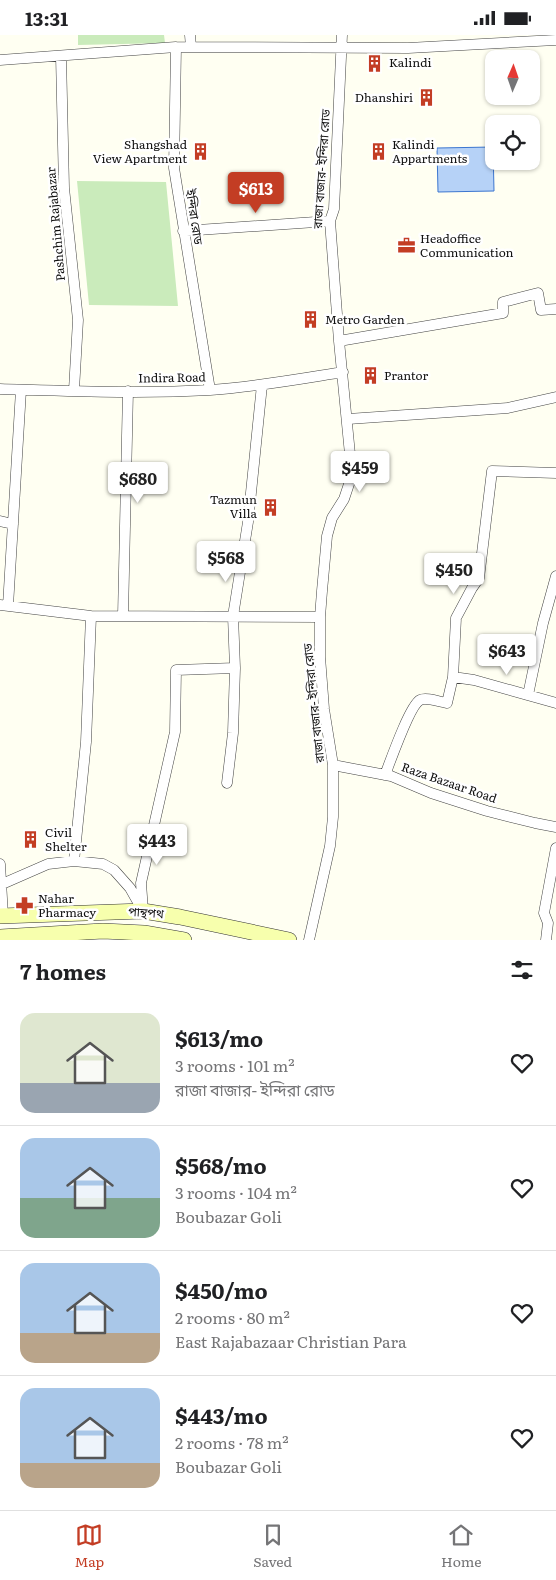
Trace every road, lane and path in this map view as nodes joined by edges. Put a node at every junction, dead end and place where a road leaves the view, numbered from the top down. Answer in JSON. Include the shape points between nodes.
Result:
{"nodes":[{"id":1,"x":190,"y":35,"type":"edge"},
{"id":2,"x":342,"y":35,"type":"edge"},
{"id":3,"x":556,"y":40,"type":"edge"},
{"id":4,"x":176,"y":47,"type":"junction"},
{"id":5,"x":191,"y":47,"type":"junction"},
{"id":6,"x":341,"y":48,"type":"junction"},
{"id":7,"x":61,"y":56,"type":"junction"},
{"id":8,"x":0,"y":60,"type":"edge"},
{"id":9,"x":330,"y":221,"type":"junction"},
{"id":10,"x":183,"y":231,"type":"junction"},
{"id":11,"x":556,"y":309,"type":"edge"},
{"id":12,"x":339,"y":341,"type":"junction"},
{"id":13,"x":343,"y":372,"type":"junction"},
{"id":14,"x":262,"y":385,"type":"junction"},
{"id":15,"x":0,"y":389,"type":"edge"},
{"id":16,"x":20,"y":390,"type":"junction"},
{"id":17,"x":74,"y":390,"type":"junction"},
{"id":18,"x":210,"y":390,"type":"junction"},
{"id":19,"x":128,"y":391,"type":"junction"},
{"id":20,"x":556,"y":397,"type":"edge"},
{"id":21,"x":348,"y":419,"type":"junction"},
{"id":22,"x":556,"y":473,"type":"edge"},
{"id":23,"x":0,"y":521,"type":"edge"},
{"id":24,"x":13,"y":524,"type":"junction"},
{"id":25,"x":556,"y":576,"type":"edge"},
{"id":26,"x":4,"y":606,"type":"edge"},
{"id":27,"x":122,"y":615,"type":"junction"},
{"id":28,"x":91,"y":616,"type":"junction"},
{"id":29,"x":233,"y":616,"type":"junction"},
{"id":30,"x":320,"y":617,"type":"junction"},
{"id":31,"x":235,"y":669,"type":"junction"},
{"id":32,"x":453,"y":677,"type":"junction"},
{"id":33,"x":528,"y":695,"type":"junction"},
{"id":34,"x":556,"y":703,"type":"edge"},
{"id":35,"x":333,"y":765,"type":"junction"},
{"id":36,"x":385,"y":775,"type":"junction"},
{"id":37,"x":227,"y":783,"type":"dead end"},
{"id":38,"x":556,"y":827,"type":"edge"},
{"id":39,"x":556,"y":848,"type":"edge"},
{"id":40,"x":74,"y":861,"type":"junction"},
{"id":41,"x":0,"y":864,"type":"edge"},
{"id":42,"x":1,"y":885,"type":"edge"},
{"id":43,"x":143,"y":911,"type":"junction"},
{"id":44,"x":1,"y":916,"type":"edge"},
{"id":45,"x":0,"y":937,"type":"edge"},
{"id":46,"x":184,"y":940,"type":"edge"},
{"id":47,"x":289,"y":940,"type":"edge"},
{"id":48,"x":309,"y":940,"type":"edge"},
{"id":49,"x":546,"y":940,"type":"edge"}],
"edges":[{"from":1,"to":5,"type":"street"},
{"from":2,"to":6,"type":"street","name":"রাজা বাজার- ইন্দিরা রোড"},
{"from":3,"to":6,"type":"street"},
{"from":4,"to":5,"type":"street"},
{"from":4,"to":7,"type":"street"},
{"from":4,"to":10,"type":"street","name":"ইন্দিরা রোড","via":[[174,168]]},
{"from":5,"to":6,"type":"street"},
{"from":6,"to":9,"type":"street","name":"রাজা বাজার- ইন্দিরা রোড","via":[[334,209]]},
{"from":7,"to":8,"type":"street"},
{"from":7,"to":17,"type":"street","name":"Pashchim Rajabazar","via":[[64,187],[78,320]]},
{"from":9,"to":10,"type":"street"},
{"from":9,"to":12,"type":"street","name":"রাজা বাজার- ইন্দিরা রোড"},
{"from":10,"to":18,"type":"street","name":"ইন্দিরা রোড"},
{"from":11,"to":12,"type":"street","via":[[540,311],[538,293],[503,303],[503,313]]},
{"from":12,"to":13,"type":"street","name":"রাজা বাজার- ইন্দিরা রোড"},
{"from":13,"to":14,"type":"street","name":"Indira Road"},
{"from":13,"to":21,"type":"street","name":"রাজা বাজার- ইন্দিরা রোড"},
{"from":14,"to":18,"type":"street","name":"Indira Road"},
{"from":14,"to":29,"type":"street","via":[[248,522]]},
{"from":15,"to":16,"type":"street","name":"Indira Road"},
{"from":16,"to":17,"type":"street","name":"Indira Road"},
{"from":16,"to":24,"type":"street"},
{"from":17,"to":19,"type":"street","name":"Indira Road"},
{"from":18,"to":19,"type":"street","name":"Indira Road"},
{"from":19,"to":27,"type":"street"},
{"from":20,"to":21,"type":"street","via":[[508,408]]},
{"from":21,"to":30,"type":"street","name":"রাজা বাজার- ইন্দিরা রোড","via":[[352,475],[327,536]]},
{"from":22,"to":32,"type":"street","via":[[492,471],[479,578],[456,618]]},
{"from":23,"to":24,"type":"street"},
{"from":24,"to":26,"type":"street"},
{"from":25,"to":33,"type":"street"},
{"from":26,"to":28,"type":"street"},
{"from":27,"to":28,"type":"street"},
{"from":27,"to":29,"type":"street"},
{"from":28,"to":40,"type":"street","via":[[86,742]]},
{"from":29,"to":30,"type":"street"},
{"from":29,"to":31,"type":"street"},
{"from":30,"to":35,"type":"street","name":"রাজা বাজার- ইন্দিরা রোড","via":[[324,709]]},
{"from":31,"to":37,"type":"street"},
{"from":31,"to":43,"type":"street","via":[[176,670],[175,732],[142,883]]},
{"from":32,"to":33,"type":"street"},
{"from":32,"to":36,"type":"street","via":[[447,703],[423,699],[411,710]]},
{"from":33,"to":34,"type":"street"},
{"from":35,"to":36,"type":"street","name":"Raza Bazaar Road"},
{"from":35,"to":48,"type":"street","name":"রাজা বাজার- ইন্দিরা রোড","via":[[330,846]]},
{"from":36,"to":38,"type":"street","name":"Raza Bazaar Road","via":[[487,811]]},
{"from":39,"to":49,"type":"street","via":[[544,913],[548,923]]},
{"from":40,"to":42,"type":"street","via":[[48,864]]},
{"from":40,"to":43,"type":"street","via":[[103,864],[114,870],[130,887]]},
{"from":41,"to":42,"type":"street"},
{"from":42,"to":44,"type":"street"},
{"from":43,"to":44,"type":"main road","name":"পান্থপথ"},
{"from":43,"to":47,"type":"main road","name":"পান্থপথ"},
{"from":45,"to":46,"type":"main road","name":"পান্থপথ","via":[[103,931],[144,933]]}]}
